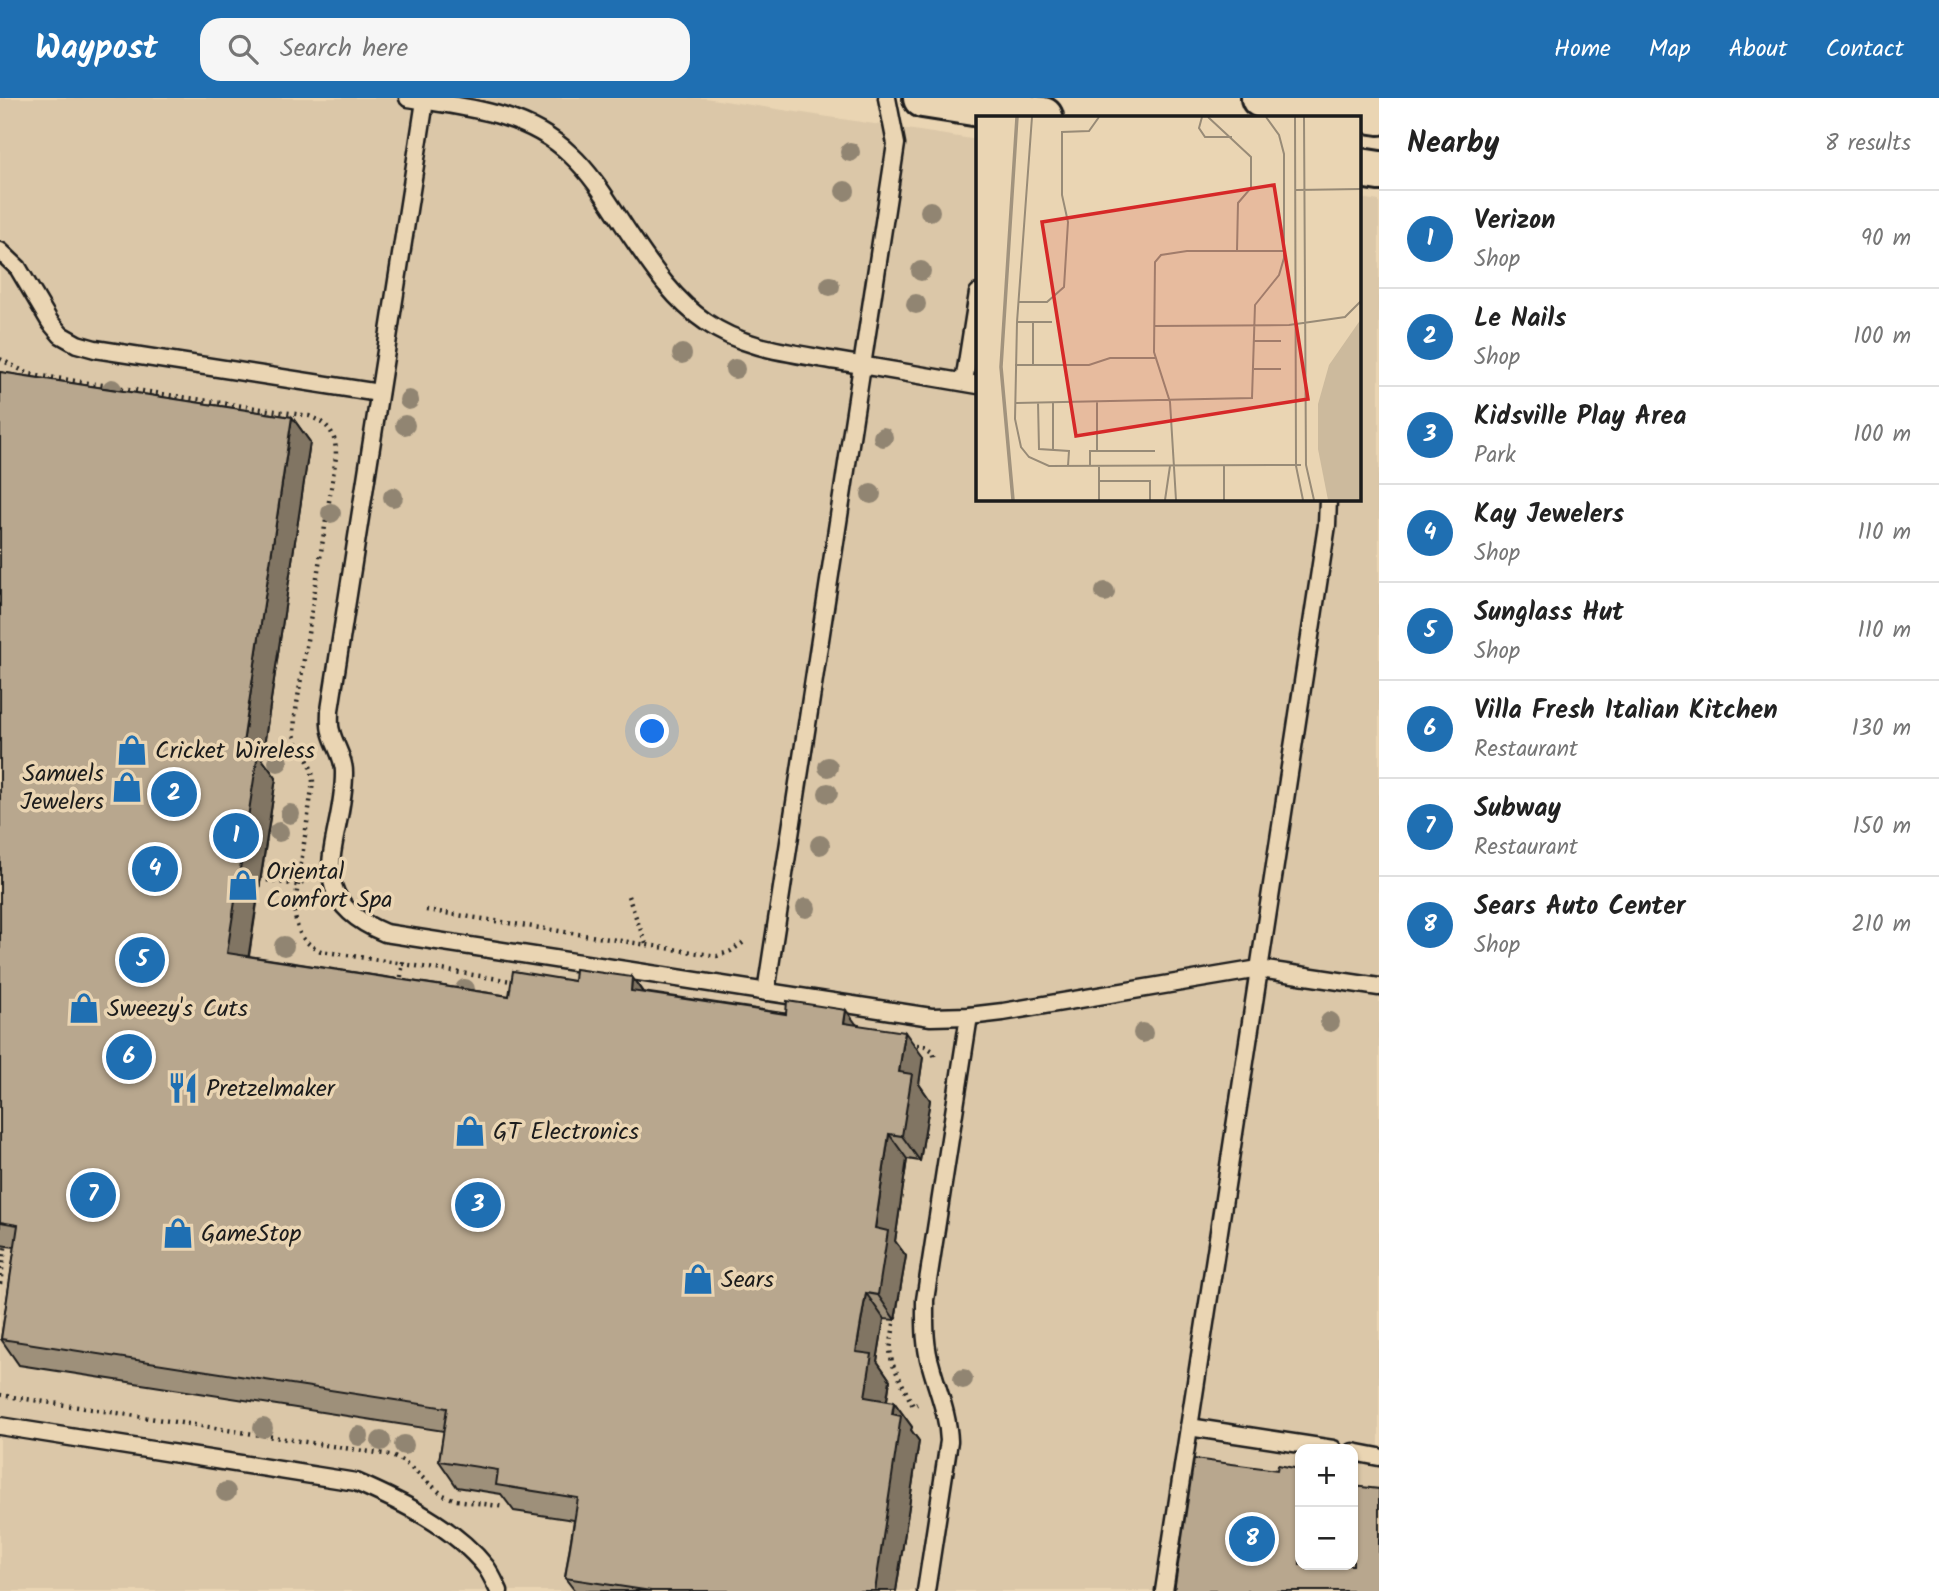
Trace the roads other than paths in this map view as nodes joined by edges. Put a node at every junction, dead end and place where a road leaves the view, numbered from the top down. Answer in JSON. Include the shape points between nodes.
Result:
{"nodes":[{"id":1,"x":408,"y":98,"type":"edge"},
{"id":2,"x":887,"y":98,"type":"edge"},
{"id":3,"x":923,"y":98,"type":"edge"},
{"id":4,"x":1261,"y":98,"type":"edge"},
{"id":5,"x":425,"y":101,"type":"junction"},
{"id":6,"x":1379,"y":115,"type":"edge"},
{"id":7,"x":1037,"y":116,"type":"edge"},
{"id":8,"x":0,"y":251,"type":"edge"},
{"id":9,"x":976,"y":319,"type":"edge"},
{"id":10,"x":862,"y":365,"type":"junction"},
{"id":11,"x":971,"y":383,"type":"edge"},
{"id":12,"x":379,"y":394,"type":"junction"},
{"id":13,"x":1328,"y":500,"type":"edge"},
{"id":14,"x":1259,"y":969,"type":"junction"},
{"id":15,"x":1379,"y":987,"type":"edge"},
{"id":16,"x":766,"y":992,"type":"junction"},
{"id":17,"x":969,"y":1016,"type":"junction"},
{"id":18,"x":0,"y":1426,"type":"edge"},
{"id":19,"x":1189,"y":1427,"type":"junction"},
{"id":20,"x":1300,"y":1444,"type":"edge"},
{"id":21,"x":1358,"y":1453,"type":"edge"},
{"id":22,"x":1379,"y":1457,"type":"edge"},
{"id":23,"x":499,"y":1591,"type":"edge"},
{"id":24,"x":926,"y":1591,"type":"edge"},
{"id":25,"x":1164,"y":1591,"type":"edge"}],
"edges":[{"from":1,"to":5,"type":"lane"},
{"from":2,"to":10,"type":"lane","via":[[896,144]]},
{"from":3,"to":7,"type":"main road"},
{"from":4,"to":6,"type":"main road"},
{"from":5,"to":10,"type":"lane","via":[[509,117],[569,153],[596,183],[657,274],[706,322],[737,340]]},
{"from":5,"to":12,"type":"lane"},
{"from":8,"to":12,"type":"lane","via":[[18,268],[50,322],[77,344]]},
{"from":9,"to":11,"type":"lane"},
{"from":10,"to":11,"type":"lane"},
{"from":10,"to":16,"type":"lane"},
{"from":12,"to":16,"type":"lane","via":[[330,710],[331,731],[344,769],[331,866],[336,895],[365,925],[385,933]]},
{"from":13,"to":14,"type":"lane"},
{"from":14,"to":15,"type":"lane"},
{"from":14,"to":17,"type":"lane"},
{"from":14,"to":19,"type":"lane"},
{"from":16,"to":17,"type":"lane","via":[[931,1017]]},
{"from":17,"to":24,"type":"lane","via":[[925,1300],[925,1336],[949,1441]]},
{"from":18,"to":23,"type":"lane","via":[[356,1482],[430,1519],[460,1541],[486,1568]]},
{"from":19,"to":20,"type":"lane"},
{"from":19,"to":25,"type":"lane"},
{"from":21,"to":22,"type":"lane"}]}
